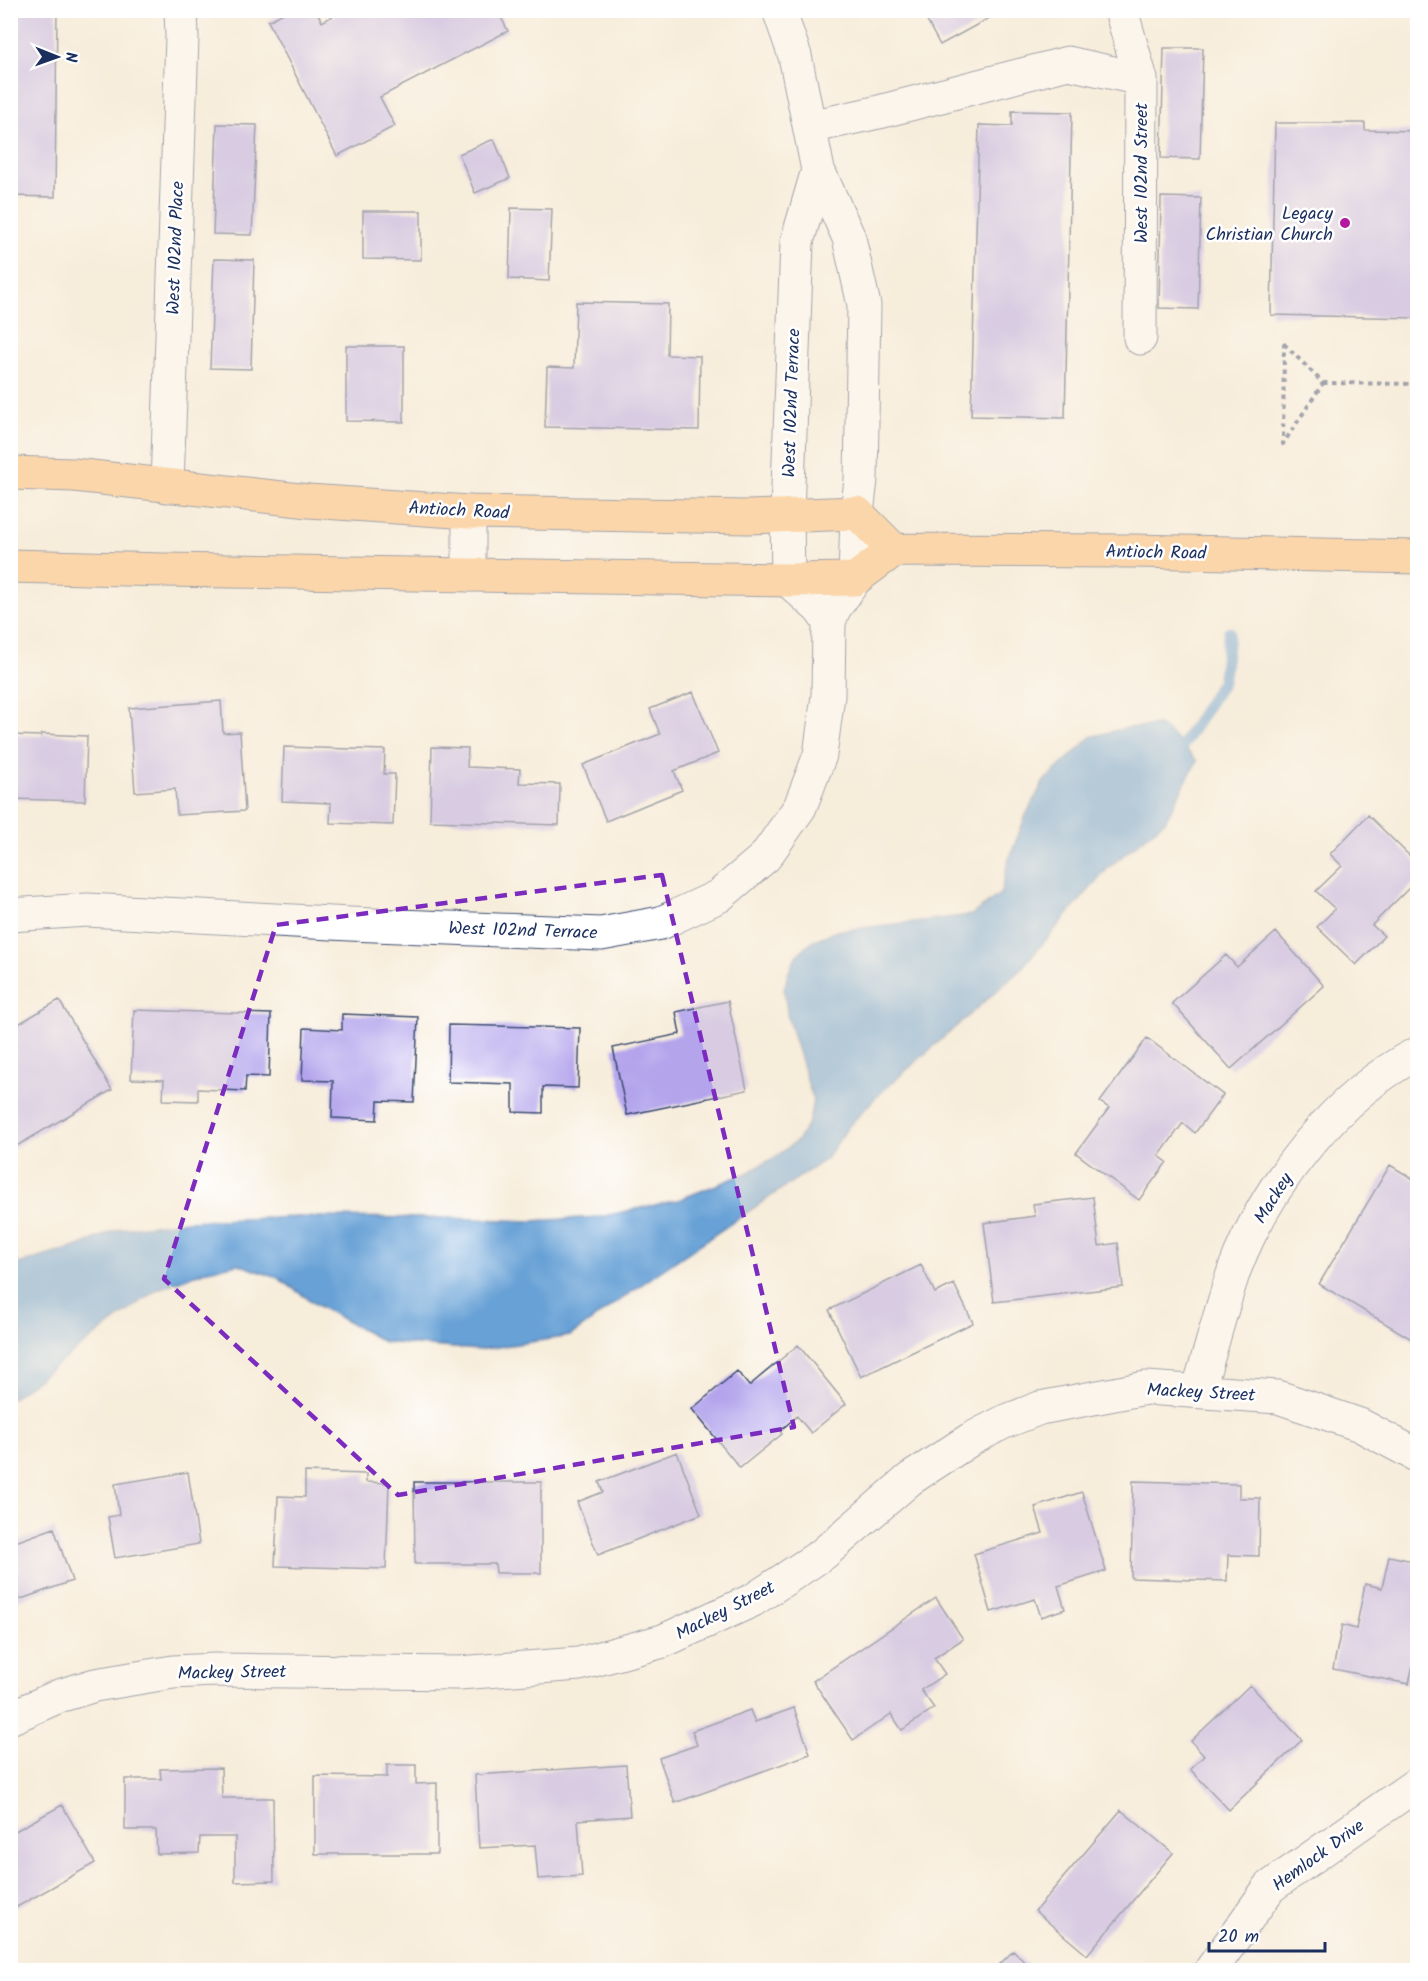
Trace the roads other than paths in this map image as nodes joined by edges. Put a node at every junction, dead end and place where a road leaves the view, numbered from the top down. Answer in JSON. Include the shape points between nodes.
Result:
{"nodes":[{"id":1,"x":181,"y":10,"type":"edge"},
{"id":2,"x":779,"y":10,"type":"edge"},
{"id":3,"x":1121,"y":10,"type":"edge"},
{"id":4,"x":1141,"y":80,"type":"junction"},
{"id":5,"x":810,"y":127,"type":"junction"},
{"id":6,"x":818,"y":170,"type":"junction"},
{"id":7,"x":1140,"y":338,"type":"dead end"},
{"id":8,"x":10,"y":473,"type":"edge"},
{"id":9,"x":167,"y":486,"type":"junction"},
{"id":10,"x":469,"y":512,"type":"junction"},
{"id":11,"x":857,"y":513,"type":"junction"},
{"id":12,"x":787,"y":514,"type":"junction"},
{"id":13,"x":894,"y":550,"type":"junction"},
{"id":14,"x":1418,"y":557,"type":"edge"},
{"id":15,"x":10,"y":566,"type":"edge"},
{"id":16,"x":469,"y":575,"type":"junction"},
{"id":17,"x":855,"y":579,"type":"junction"},
{"id":18,"x":788,"y":580,"type":"junction"},
{"id":19,"x":829,"y":622,"type":"junction"},
{"id":20,"x":10,"y":915,"type":"edge"},
{"id":21,"x":1418,"y":1053,"type":"edge"},
{"id":22,"x":1198,"y":1391,"type":"junction"},
{"id":23,"x":1418,"y":1456,"type":"edge"},
{"id":24,"x":10,"y":1718,"type":"edge"},
{"id":25,"x":1418,"y":1783,"type":"edge"},
{"id":26,"x":1211,"y":1971,"type":"edge"}],
"edges":[{"from":1,"to":9,"type":"street","name":"West 102nd Place"},
{"from":2,"to":5,"type":"street","name":"West 102nd Terrace","via":[[795,56]]},
{"from":3,"to":4,"type":"street","name":"West 102nd Street"},
{"from":4,"to":5,"type":"street","via":[[1068,63]]},
{"from":4,"to":7,"type":"street","name":"West 102nd Street"},
{"from":5,"to":6,"type":"street","name":"West 102nd Terrace"},
{"from":6,"to":11,"type":"street","name":"West 102nd Terrace","via":[[849,238],[864,305]]},
{"from":6,"to":12,"type":"street","name":"West 102nd Terrace","via":[[796,242]]},
{"from":8,"to":9,"type":"main road","name":"Antioch Road","via":[[74,474]]},
{"from":9,"to":10,"type":"main road","name":"Antioch Road"},
{"from":10,"to":12,"type":"main road","name":"Antioch Road"},
{"from":10,"to":16,"type":"street"},
{"from":11,"to":12,"type":"main road","name":"Antioch Road"},
{"from":11,"to":13,"type":"main road"},
{"from":11,"to":17,"type":"street","name":"West 102nd Terrace"},
{"from":12,"to":18,"type":"street","name":"West 102nd Terrace"},
{"from":13,"to":14,"type":"main road","name":"Antioch Road"},
{"from":13,"to":17,"type":"main road"},
{"from":15,"to":16,"type":"main road"},
{"from":16,"to":18,"type":"main road"},
{"from":17,"to":18,"type":"main road"},
{"from":17,"to":19,"type":"street","name":"West 102nd Terrace"},
{"from":18,"to":19,"type":"street"},
{"from":19,"to":20,"type":"street","name":"West 102nd Terrace","via":[[828,696],[820,755],[800,807],[765,857],[719,896],[661,923],[601,934],[87,910]]},
{"from":21,"to":22,"type":"street","name":"Mackey","via":[[1356,1094],[1301,1153],[1270,1199],[1235,1268]]},
{"from":22,"to":23,"type":"street","name":"Mackey Street","via":[[1278,1396],[1360,1425]]},
{"from":22,"to":24,"type":"street","name":"Mackey Street","via":[[1146,1388],[1040,1407],[1004,1422],[970,1438],[910,1479],[823,1554],[753,1600],[663,1641],[579,1664],[459,1673],[173,1672],[95,1685]]},
{"from":25,"to":26,"type":"street","name":"Hemlock Drive","via":[[1270,1887]]}]}
